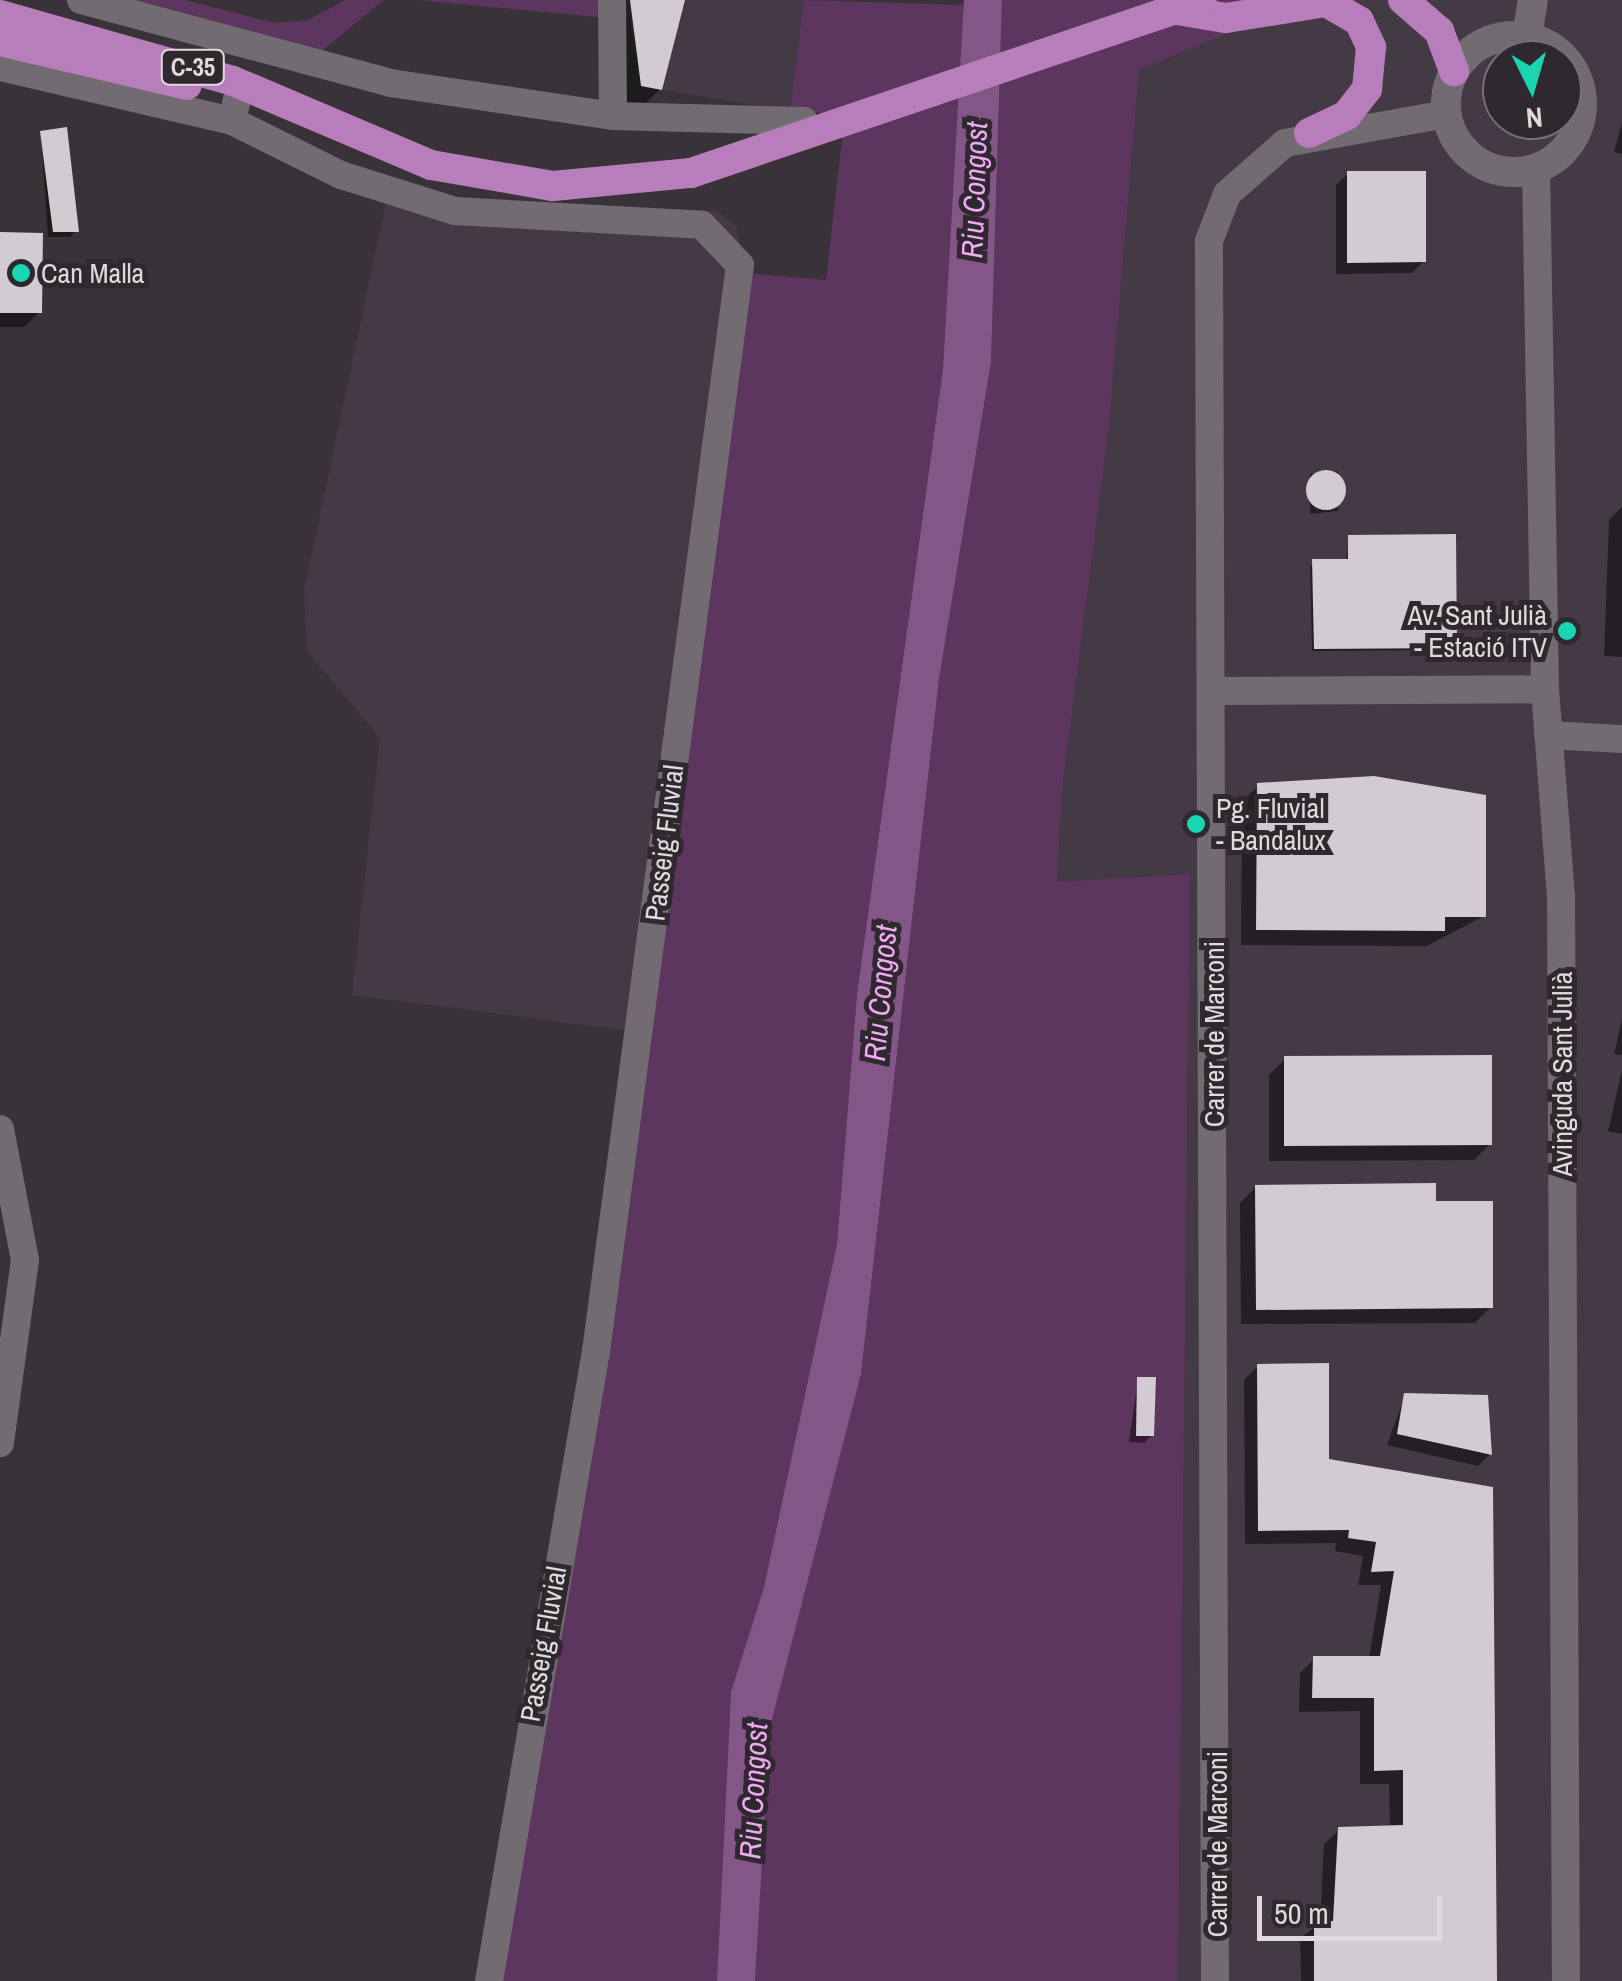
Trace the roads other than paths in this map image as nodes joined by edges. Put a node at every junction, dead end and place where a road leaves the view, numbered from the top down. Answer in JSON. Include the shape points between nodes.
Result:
{"nodes":[{"id":1,"x":0,"y":0,"type":"edge"},
{"id":2,"x":81,"y":0,"type":"edge"},
{"id":3,"x":612,"y":0,"type":"edge"},
{"id":4,"x":1403,"y":0,"type":"edge"},
{"id":5,"x":1534,"y":0,"type":"edge"},
{"id":6,"x":1194,"y":2,"type":"edge"},
{"id":7,"x":1271,"y":2,"type":"edge"},
{"id":8,"x":0,"y":15,"type":"edge"},
{"id":9,"x":1527,"y":37,"type":"junction"},
{"id":10,"x":94,"y":38,"type":"junction"},
{"id":11,"x":3,"y":46,"type":"edge"},
{"id":12,"x":1454,"y":72,"type":"junction"},
{"id":13,"x":235,"y":110,"type":"junction"},
{"id":14,"x":1446,"y":114,"type":"junction"},
{"id":15,"x":612,"y":116,"type":"junction"},
{"id":16,"x":804,"y":121,"type":"dead end"},
{"id":17,"x":1309,"y":133,"type":"junction"},
{"id":18,"x":378,"y":144,"type":"junction"},
{"id":19,"x":1536,"y":168,"type":"junction"},
{"id":20,"x":1546,"y":688,"type":"junction"},
{"id":21,"x":1214,"y":691,"type":"junction"},
{"id":22,"x":1548,"y":736,"type":"junction"},
{"id":23,"x":1622,"y":740,"type":"edge"},
{"id":24,"x":0,"y":1129,"type":"edge"},
{"id":25,"x":0,"y":1443,"type":"edge"},
{"id":26,"x":489,"y":1981,"type":"edge"},
{"id":27,"x":1215,"y":1981,"type":"edge"},
{"id":28,"x":1566,"y":1981,"type":"edge"}],
"edges":[{"from":1,"to":10,"type":"highway","via":[[59,16]]},
{"from":2,"to":15,"type":"street","via":[[330,72]]},
{"from":3,"to":15,"type":"street"},
{"from":4,"to":12,"type":"highway","via":[[1439,31]]},
{"from":5,"to":9,"type":"street"},
{"from":6,"to":7,"type":"highway","via":[[1226,18]]},
{"from":6,"to":18,"type":"highway","number":"C-35","via":[[758,153],[676,175],[553,186],[489,180]]},
{"from":7,"to":17,"type":"highway","via":[[1326,2],[1368,32],[1372,74],[1360,105]]},
{"from":8,"to":10,"type":"highway","number":"C-35"},
{"from":9,"to":12,"type":"street","via":[[1492,39]]},
{"from":9,"to":19,"type":"street","via":[[1562,55],[1582,109],[1568,146]]},
{"from":10,"to":18,"type":"highway","number":"C-35","via":[[336,120]]},
{"from":11,"to":13,"type":"highway","number":"C-35"},
{"from":12,"to":14,"type":"street"},
{"from":13,"to":18,"type":"highway","number":"C-35"},
{"from":13,"to":26,"type":"street","name":"Passeig Fluvial","via":[[341,174],[455,210],[702,225],[740,265],[596,1351]]},
{"from":14,"to":17,"type":"street"},
{"from":14,"to":19,"type":"street","via":[[1471,157],[1502,172]]},
{"from":15,"to":16,"type":"street"},
{"from":17,"to":21,"type":"street","name":"Carrer de Marconi","via":[[1244,173],[1209,241]]},
{"from":19,"to":20,"type":"street","name":"Avinguda Sant Julià"},
{"from":20,"to":21,"type":"street"},
{"from":20,"to":22,"type":"street","name":"Avinguda Sant Julià"},
{"from":21,"to":27,"type":"street","name":"Carrer de Marconi"},
{"from":22,"to":23,"type":"street"},
{"from":22,"to":28,"type":"street","name":"Avinguda Sant Julià","via":[[1561,895]]},
{"from":24,"to":25,"type":"street","via":[[25,1260]]}]}
